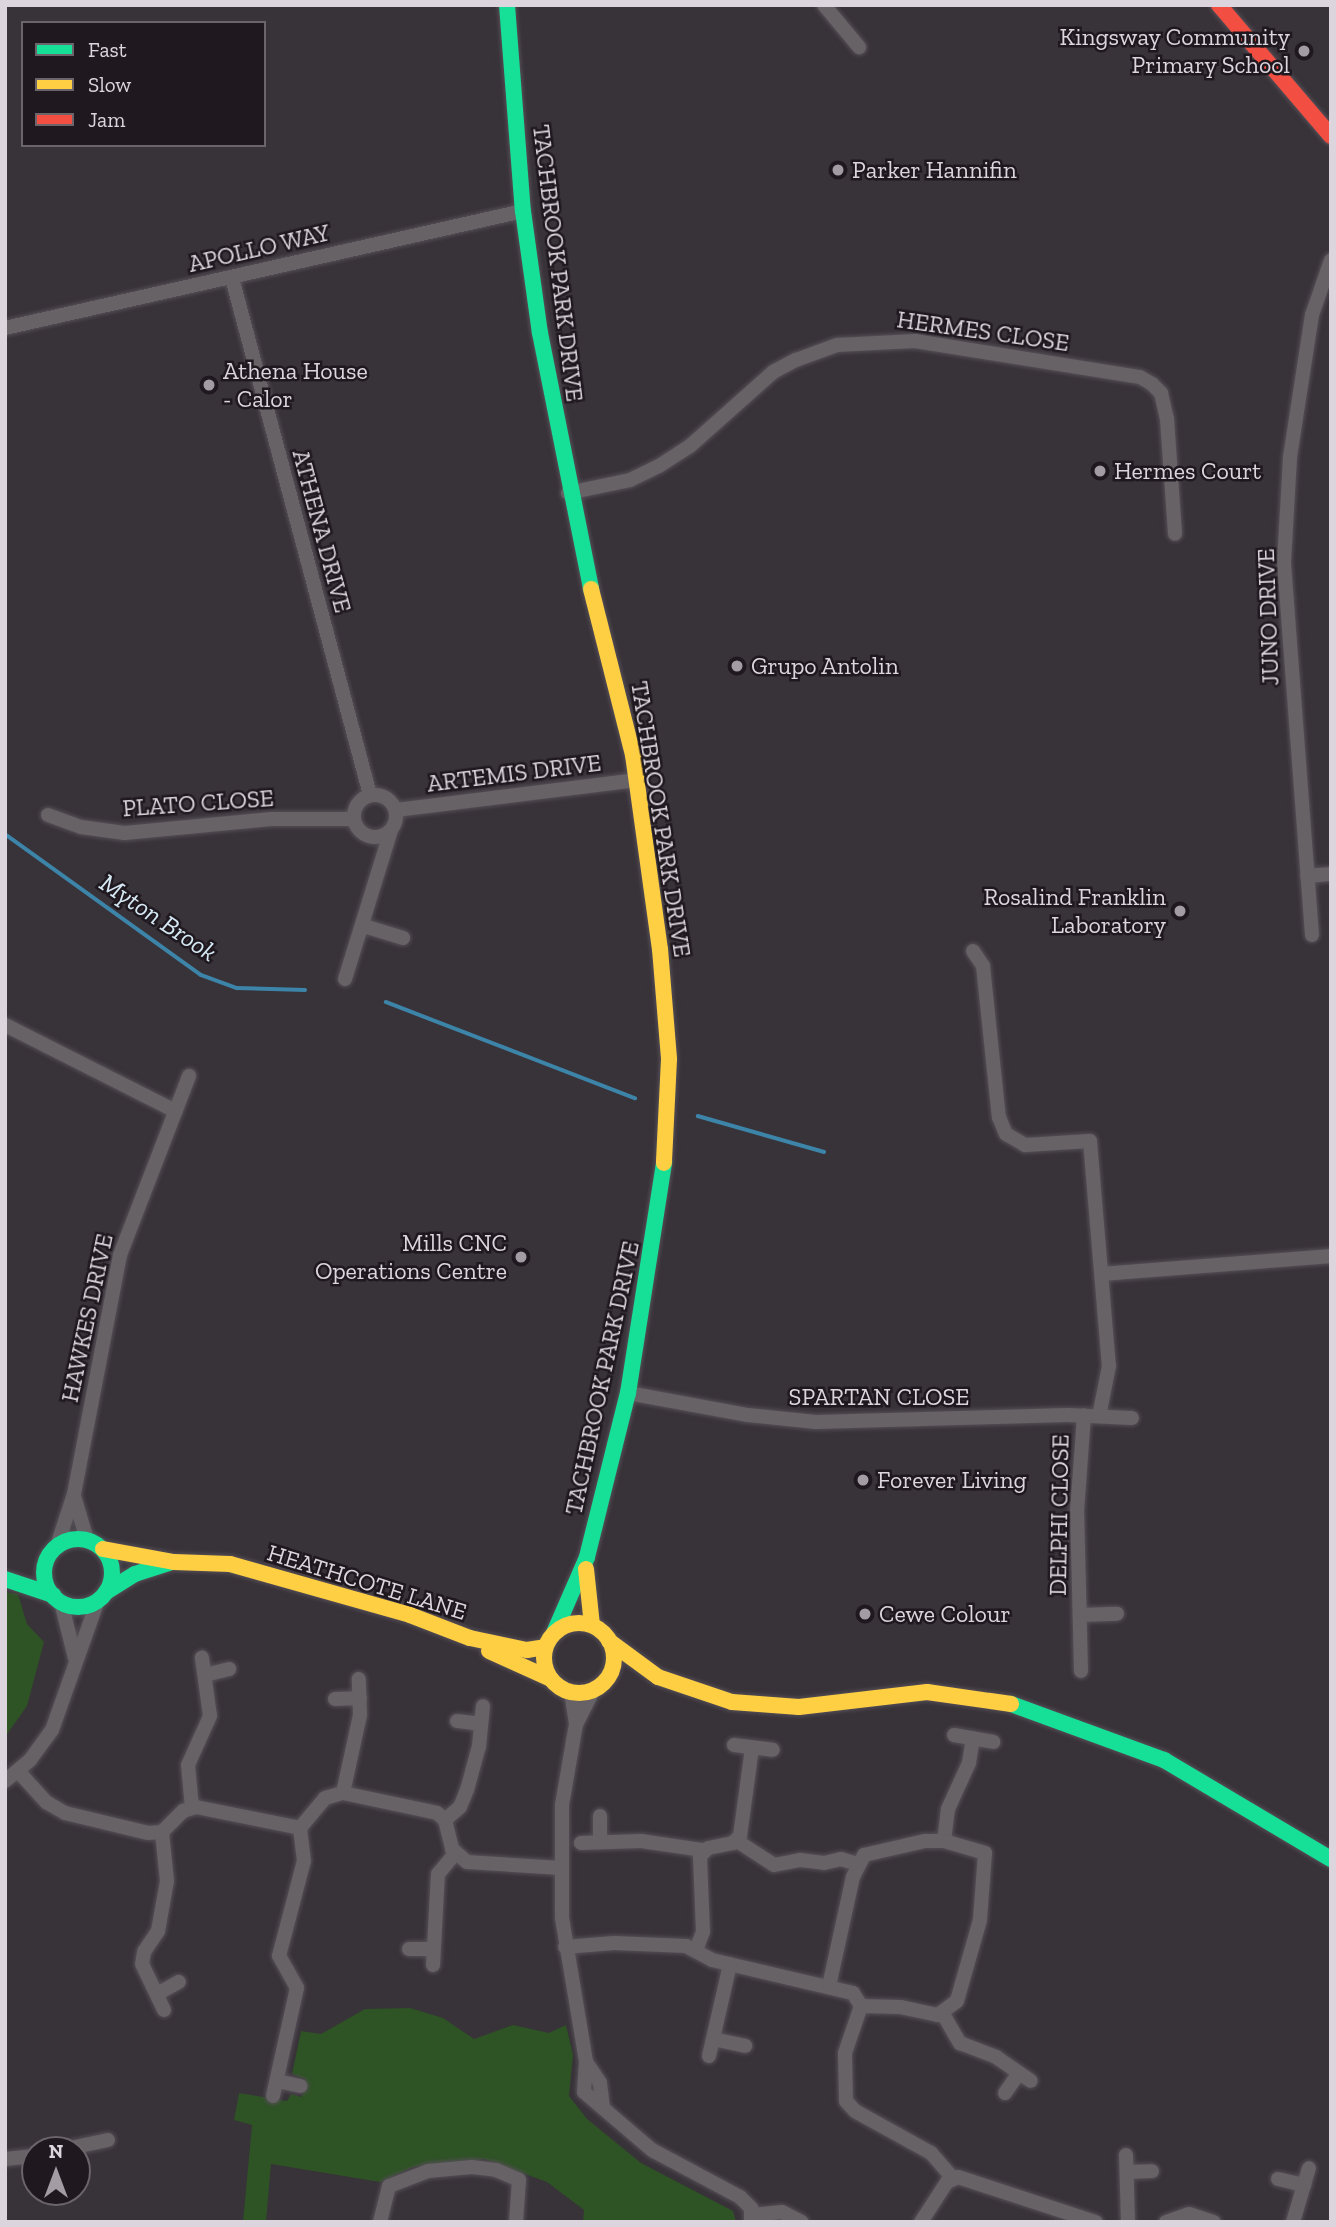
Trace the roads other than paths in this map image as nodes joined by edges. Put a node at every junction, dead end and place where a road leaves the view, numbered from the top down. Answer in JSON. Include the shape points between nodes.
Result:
{"nodes":[{"id":1,"x":507,"y":5,"type":"edge"},
{"id":2,"x":824,"y":5,"type":"edge"},
{"id":3,"x":1219,"y":5,"type":"edge"},
{"id":4,"x":859,"y":47,"type":"dead end"},
{"id":5,"x":1331,"y":136,"type":"edge"},
{"id":6,"x":523,"y":211,"type":"junction"},
{"id":7,"x":1331,"y":260,"type":"edge"},
{"id":8,"x":232,"y":278,"type":"junction"},
{"id":9,"x":5,"y":328,"type":"edge"},
{"id":10,"x":568,"y":493,"type":"junction"},
{"id":11,"x":1175,"y":534,"type":"dead end"},
{"id":12,"x":637,"y":780,"type":"junction"},
{"id":13,"x":370,"y":794,"type":"junction"},
{"id":14,"x":396,"y":810,"type":"junction"},
{"id":15,"x":48,"y":815,"type":"dead end"},
{"id":16,"x":354,"y":819,"type":"junction"},
{"id":17,"x":391,"y":830,"type":"junction"},
{"id":18,"x":367,"y":836,"type":"junction"},
{"id":19,"x":375,"y":870,"type":"junction"},
{"id":20,"x":1331,"y":874,"type":"edge"},
{"id":21,"x":1307,"y":876,"type":"junction"},
{"id":22,"x":364,"y":926,"type":"junction"},
{"id":23,"x":1312,"y":935,"type":"dead end"},
{"id":24,"x":403,"y":938,"type":"dead end"},
{"id":25,"x":973,"y":951,"type":"dead end"},
{"id":26,"x":345,"y":979,"type":"dead end"},
{"id":27,"x":5,"y":1025,"type":"edge"},
{"id":28,"x":189,"y":1076,"type":"dead end"},
{"id":29,"x":175,"y":1111,"type":"junction"},
{"id":30,"x":1331,"y":1256,"type":"edge"},
{"id":31,"x":1102,"y":1274,"type":"junction"},
{"id":32,"x":628,"y":1392,"type":"junction"},
{"id":33,"x":1084,"y":1415,"type":"junction"},
{"id":34,"x":1099,"y":1416,"type":"junction"},
{"id":35,"x":1132,"y":1418,"type":"dead end"},
{"id":36,"x":74,"y":1494,"type":"junction"},
{"id":37,"x":87,"y":1540,"type":"junction"},
{"id":38,"x":57,"y":1546,"type":"junction"},
{"id":39,"x":103,"y":1549,"type":"junction"},
{"id":40,"x":587,"y":1557,"type":"junction"},
{"id":41,"x":174,"y":1562,"type":"junction"},
{"id":42,"x":45,"y":1563,"type":"junction"},
{"id":43,"x":5,"y":1578,"type":"edge"},
{"id":44,"x":102,"y":1596,"type":"junction"},
{"id":45,"x":57,"y":1599,"type":"junction"},
{"id":46,"x":1117,"y":1614,"type":"dead end"},
{"id":47,"x":1080,"y":1615,"type":"junction"},
{"id":48,"x":592,"y":1625,"type":"junction"},
{"id":49,"x":470,"y":1638,"type":"junction"},
{"id":50,"x":550,"y":1640,"type":"junction"},
{"id":51,"x":609,"y":1641,"type":"junction"},
{"id":52,"x":202,"y":1658,"type":"dead end"},
{"id":53,"x":75,"y":1660,"type":"junction"},
{"id":54,"x":229,"y":1669,"type":"dead end"},
{"id":55,"x":1080,"y":1671,"type":"dead end"},
{"id":56,"x":205,"y":1675,"type":"junction"},
{"id":57,"x":609,"y":1675,"type":"junction"},
{"id":58,"x":658,"y":1677,"type":"junction"},
{"id":59,"x":359,"y":1679,"type":"dead end"},
{"id":60,"x":551,"y":1679,"type":"junction"},
{"id":61,"x":594,"y":1689,"type":"junction"},
{"id":62,"x":571,"y":1692,"type":"junction"},
{"id":63,"x":360,"y":1698,"type":"junction"},
{"id":64,"x":335,"y":1699,"type":"dead end"},
{"id":65,"x":483,"y":1706,"type":"dead end"},
{"id":66,"x":457,"y":1721,"type":"dead end"},
{"id":67,"x":481,"y":1724,"type":"junction"},
{"id":68,"x":576,"y":1724,"type":"junction"},
{"id":69,"x":954,"y":1735,"type":"dead end"},
{"id":70,"x":973,"y":1738,"type":"junction"},
{"id":71,"x":993,"y":1742,"type":"dead end"},
{"id":72,"x":734,"y":1745,"type":"dead end"},
{"id":73,"x":752,"y":1748,"type":"junction"},
{"id":74,"x":773,"y":1750,"type":"dead end"},
{"id":75,"x":18,"y":1771,"type":"junction"},
{"id":76,"x":5,"y":1781,"type":"edge"},
{"id":77,"x":343,"y":1793,"type":"junction"},
{"id":78,"x":192,"y":1808,"type":"junction"},
{"id":79,"x":600,"y":1816,"type":"dead end"},
{"id":80,"x":445,"y":1820,"type":"junction"},
{"id":81,"x":300,"y":1828,"type":"junction"},
{"id":82,"x":162,"y":1832,"type":"junction"},
{"id":83,"x":737,"y":1841,"type":"junction"},
{"id":84,"x":943,"y":1841,"type":"junction"},
{"id":85,"x":600,"y":1842,"type":"junction"},
{"id":86,"x":581,"y":1843,"type":"dead end"},
{"id":87,"x":703,"y":1850,"type":"junction"},
{"id":88,"x":455,"y":1854,"type":"junction"},
{"id":89,"x":1331,"y":1860,"type":"edge"},
{"id":90,"x":857,"y":1864,"type":"junction"},
{"id":91,"x":561,"y":1868,"type":"junction"},
{"id":92,"x":565,"y":1947,"type":"junction"},
{"id":93,"x":409,"y":1949,"type":"dead end"},
{"id":94,"x":433,"y":1949,"type":"junction"},
{"id":95,"x":696,"y":1950,"type":"junction"},
{"id":96,"x":730,"y":1964,"type":"junction"},
{"id":97,"x":433,"y":1965,"type":"dead end"},
{"id":98,"x":179,"y":1982,"type":"dead end"},
{"id":99,"x":829,"y":1986,"type":"junction"},
{"id":100,"x":156,"y":1994,"type":"junction"},
{"id":101,"x":861,"y":2006,"type":"junction"},
{"id":102,"x":164,"y":2010,"type":"dead end"},
{"id":103,"x":943,"y":2014,"type":"junction"},
{"id":104,"x":713,"y":2039,"type":"junction"},
{"id":105,"x":745,"y":2046,"type":"dead end"},
{"id":106,"x":709,"y":2056,"type":"dead end"},
{"id":107,"x":277,"y":2081,"type":"junction"},
{"id":108,"x":300,"y":2086,"type":"dead end"},
{"id":109,"x":1005,"y":2093,"type":"dead end"},
{"id":110,"x":274,"y":2096,"type":"dead end"},
{"id":111,"x":108,"y":2140,"type":"dead end"},
{"id":112,"x":91,"y":2144,"type":"edge"},
{"id":113,"x":1126,"y":2155,"type":"dead end"},
{"id":114,"x":1309,"y":2168,"type":"dead end"},
{"id":115,"x":1153,"y":2171,"type":"dead end"},
{"id":116,"x":1127,"y":2172,"type":"junction"},
{"id":117,"x":953,"y":2178,"type":"junction"},
{"id":118,"x":1279,"y":2179,"type":"dead end"},
{"id":119,"x":1304,"y":2185,"type":"junction"},
{"id":120,"x":752,"y":2218,"type":"edge"},
{"id":121,"x":1070,"y":2219,"type":"edge"},
{"id":122,"x":380,"y":2222,"type":"edge"},
{"id":123,"x":516,"y":2222,"type":"edge"},
{"id":124,"x":802,"y":2222,"type":"edge"},
{"id":125,"x":921,"y":2222,"type":"edge"},
{"id":126,"x":1096,"y":2222,"type":"edge"},
{"id":127,"x":1128,"y":2222,"type":"edge"},
{"id":128,"x":1166,"y":2222,"type":"edge"},
{"id":129,"x":1214,"y":2222,"type":"edge"},
{"id":130,"x":1293,"y":2222,"type":"edge"}],
"edges":[{"from":1,"to":6,"type":"street","name":"TACHBROOK PARK DRIVE"},
{"from":2,"to":4,"type":"street"},
{"from":3,"to":5,"type":"street"},
{"from":6,"to":8,"type":"street","name":"APOLLO WAY"},
{"from":6,"to":10,"type":"street","name":"TACHBROOK PARK DRIVE"},
{"from":7,"to":21,"type":"street","name":"JUNO DRIVE","via":[[1312,315],[1290,457],[1284,562]]},
{"from":8,"to":9,"type":"street","name":"APOLLO WAY"},
{"from":8,"to":13,"type":"street","name":"ATHENA DRIVE"},
{"from":10,"to":11,"type":"street","name":"HERMES CLOSE","via":[[630,480],[659,466],[690,446],[773,372],[796,359],[837,345],[915,341],[1140,377],[1152,384],[1161,393],[1167,419]]},
{"from":10,"to":12,"type":"street","name":"TACHBROOK PARK DRIVE"},
{"from":12,"to":14,"type":"street","name":"ARTEMIS DRIVE"},
{"from":12,"to":32,"type":"street","name":"TACHBROOK PARK DRIVE","via":[[665,988],[669,1086],[662,1191]]},
{"from":13,"to":14,"type":"street","via":[[389,799]]},
{"from":13,"to":16,"type":"street","via":[[356,806]]},
{"from":14,"to":17,"type":"street"},
{"from":15,"to":16,"type":"street","name":"PLATO CLOSE","via":[[81,827],[125,833],[271,820]]},
{"from":16,"to":18,"type":"street"},
{"from":17,"to":18,"type":"street"},
{"from":17,"to":19,"type":"street"},
{"from":18,"to":19,"type":"street"},
{"from":19,"to":22,"type":"street"},
{"from":20,"to":21,"type":"street"},
{"from":21,"to":23,"type":"street","name":"JUNO DRIVE"},
{"from":22,"to":24,"type":"street"},
{"from":22,"to":26,"type":"street"},
{"from":25,"to":31,"type":"street","via":[[984,972],[1002,1128],[1010,1138],[1026,1145],[1090,1141]]},
{"from":27,"to":29,"type":"street"},
{"from":28,"to":29,"type":"street","name":"HAWKES DRIVE"},
{"from":29,"to":36,"type":"street","name":"HAWKES DRIVE","via":[[120,1255]]},
{"from":30,"to":31,"type":"street"},
{"from":31,"to":34,"type":"street","via":[[1109,1366]]},
{"from":32,"to":33,"type":"street","name":"SPARTAN CLOSE","via":[[816,1423]]},
{"from":32,"to":40,"type":"street","name":"TACHBROOK PARK DRIVE"},
{"from":33,"to":34,"type":"street","name":"SPARTAN CLOSE"},
{"from":33,"to":47,"type":"street","name":"DELPHI CLOSE","via":[[1077,1511]]},
{"from":34,"to":35,"type":"street","name":"SPARTAN CLOSE"},
{"from":36,"to":37,"type":"street","name":"HAWKES DRIVE"},
{"from":36,"to":38,"type":"street","name":"HAWKES DRIVE"},
{"from":37,"to":38,"type":"street"},
{"from":37,"to":39,"type":"street"},
{"from":38,"to":42,"type":"street"},
{"from":39,"to":41,"type":"street","name":"HEATHCOTE LANE"},
{"from":39,"to":44,"type":"street","via":[[112,1569]]},
{"from":40,"to":48,"type":"street","name":"TACHBROOK PARK DRIVE"},
{"from":40,"to":50,"type":"street","name":"TACHBROOK PARK DRIVE"},
{"from":41,"to":44,"type":"street","name":"HEATHCOTE LANE","via":[[135,1574]]},
{"from":41,"to":49,"type":"street","name":"HEATHCOTE LANE","via":[[244,1568],[421,1619]]},
{"from":42,"to":43,"type":"street"},
{"from":42,"to":45,"type":"street","via":[[47,1585]]},
{"from":43,"to":45,"type":"street"},
{"from":44,"to":45,"type":"street","via":[[79,1606]]},
{"from":44,"to":53,"type":"street"},
{"from":45,"to":53,"type":"street"},
{"from":46,"to":47,"type":"street","name":"DELPHI CLOSE"},
{"from":47,"to":55,"type":"street","name":"DELPHI CLOSE"},
{"from":48,"to":50,"type":"street","via":[[575,1623]]},
{"from":48,"to":51,"type":"street"},
{"from":49,"to":50,"type":"street","name":"HEATHCOTE LANE","via":[[527,1650]]},
{"from":49,"to":60,"type":"street"},
{"from":50,"to":60,"type":"street","via":[[544,1661]]},
{"from":51,"to":57,"type":"street","via":[[613,1661]]},
{"from":51,"to":58,"type":"street"},
{"from":52,"to":56,"type":"street"},
{"from":53,"to":75,"type":"street","via":[[52,1730]]},
{"from":54,"to":56,"type":"street"},
{"from":56,"to":78,"type":"street","via":[[210,1716],[188,1766]]},
{"from":57,"to":58,"type":"street"},
{"from":57,"to":61,"type":"street"},
{"from":58,"to":89,"type":"street","via":[[712,1697],[772,1707],[927,1692],[1010,1703],[1090,1728],[1164,1760]]},
{"from":59,"to":63,"type":"street"},
{"from":60,"to":62,"type":"street"},
{"from":61,"to":62,"type":"street"},
{"from":61,"to":68,"type":"street"},
{"from":62,"to":68,"type":"street"},
{"from":63,"to":64,"type":"street"},
{"from":63,"to":77,"type":"street"},
{"from":65,"to":67,"type":"street"},
{"from":66,"to":67,"type":"street"},
{"from":67,"to":80,"type":"street","via":[[475,1765],[462,1801]]},
{"from":68,"to":91,"type":"street","via":[[563,1790]]},
{"from":69,"to":70,"type":"street"},
{"from":70,"to":71,"type":"street"},
{"from":70,"to":84,"type":"street","via":[[969,1763],[948,1809]]},
{"from":72,"to":73,"type":"street"},
{"from":73,"to":74,"type":"street"},
{"from":73,"to":83,"type":"street","via":[[743,1829]]},
{"from":75,"to":76,"type":"street"},
{"from":75,"to":82,"type":"street","via":[[46,1802],[65,1813]]},
{"from":77,"to":80,"type":"street","via":[[438,1813]]},
{"from":77,"to":81,"type":"street","via":[[325,1798]]},
{"from":78,"to":81,"type":"street"},
{"from":78,"to":82,"type":"street"},
{"from":79,"to":85,"type":"street"},
{"from":80,"to":88,"type":"street"},
{"from":81,"to":107,"type":"street","via":[[305,1855],[279,1956],[297,1988]]},
{"from":82,"to":100,"type":"street","via":[[167,1881],[158,1931],[142,1964]]},
{"from":83,"to":87,"type":"street"},
{"from":83,"to":90,"type":"street","via":[[774,1865],[841,1859]]},
{"from":84,"to":90,"type":"street","via":[[874,1849]]},
{"from":84,"to":103,"type":"street","via":[[980,1850],[986,1857],[980,1920],[960,1995]]},
{"from":85,"to":86,"type":"street"},
{"from":85,"to":87,"type":"street","via":[[640,1841]]},
{"from":87,"to":95,"type":"street","via":[[703,1932]]},
{"from":88,"to":91,"type":"street","via":[[467,1862],[486,1865]]},
{"from":88,"to":94,"type":"street","via":[[438,1874]]},
{"from":90,"to":99,"type":"street"},
{"from":91,"to":92,"type":"street"},
{"from":92,"to":95,"type":"street","via":[[614,1943],[682,1945]]},
{"from":92,"to":120,"type":"street","via":[[586,2063],[600,2082],[604,2106],[652,2150],[740,2197]]},
{"from":93,"to":94,"type":"street"},
{"from":94,"to":97,"type":"street"},
{"from":95,"to":96,"type":"street"},
{"from":96,"to":99,"type":"street"},
{"from":96,"to":104,"type":"street"},
{"from":98,"to":100,"type":"street"},
{"from":99,"to":101,"type":"street","via":[[853,1993]]},
{"from":100,"to":102,"type":"street"},
{"from":101,"to":103,"type":"street"},
{"from":101,"to":117,"type":"street","via":[[845,2053],[846,2101],[855,2111],[932,2153]]},
{"from":103,"to":109,"type":"street","via":[[960,2043],[987,2052],[1025,2077]]},
{"from":104,"to":105,"type":"street"},
{"from":104,"to":106,"type":"street"},
{"from":107,"to":108,"type":"street"},
{"from":107,"to":110,"type":"street"},
{"from":111,"to":112,"type":"street"},
{"from":113,"to":116,"type":"street"},
{"from":114,"to":119,"type":"street"},
{"from":115,"to":116,"type":"street"},
{"from":116,"to":127,"type":"street"},
{"from":117,"to":121,"type":"street","via":[[963,2177]]},
{"from":117,"to":125,"type":"street"},
{"from":118,"to":119,"type":"street"},
{"from":119,"to":130,"type":"street"},
{"from":120,"to":124,"type":"street","via":[[782,2212]]},
{"from":121,"to":126,"type":"street"},
{"from":122,"to":123,"type":"street","via":[[389,2186],[428,2171],[472,2167],[517,2178]]},
{"from":128,"to":129,"type":"street","via":[[1189,2214]]}]}
